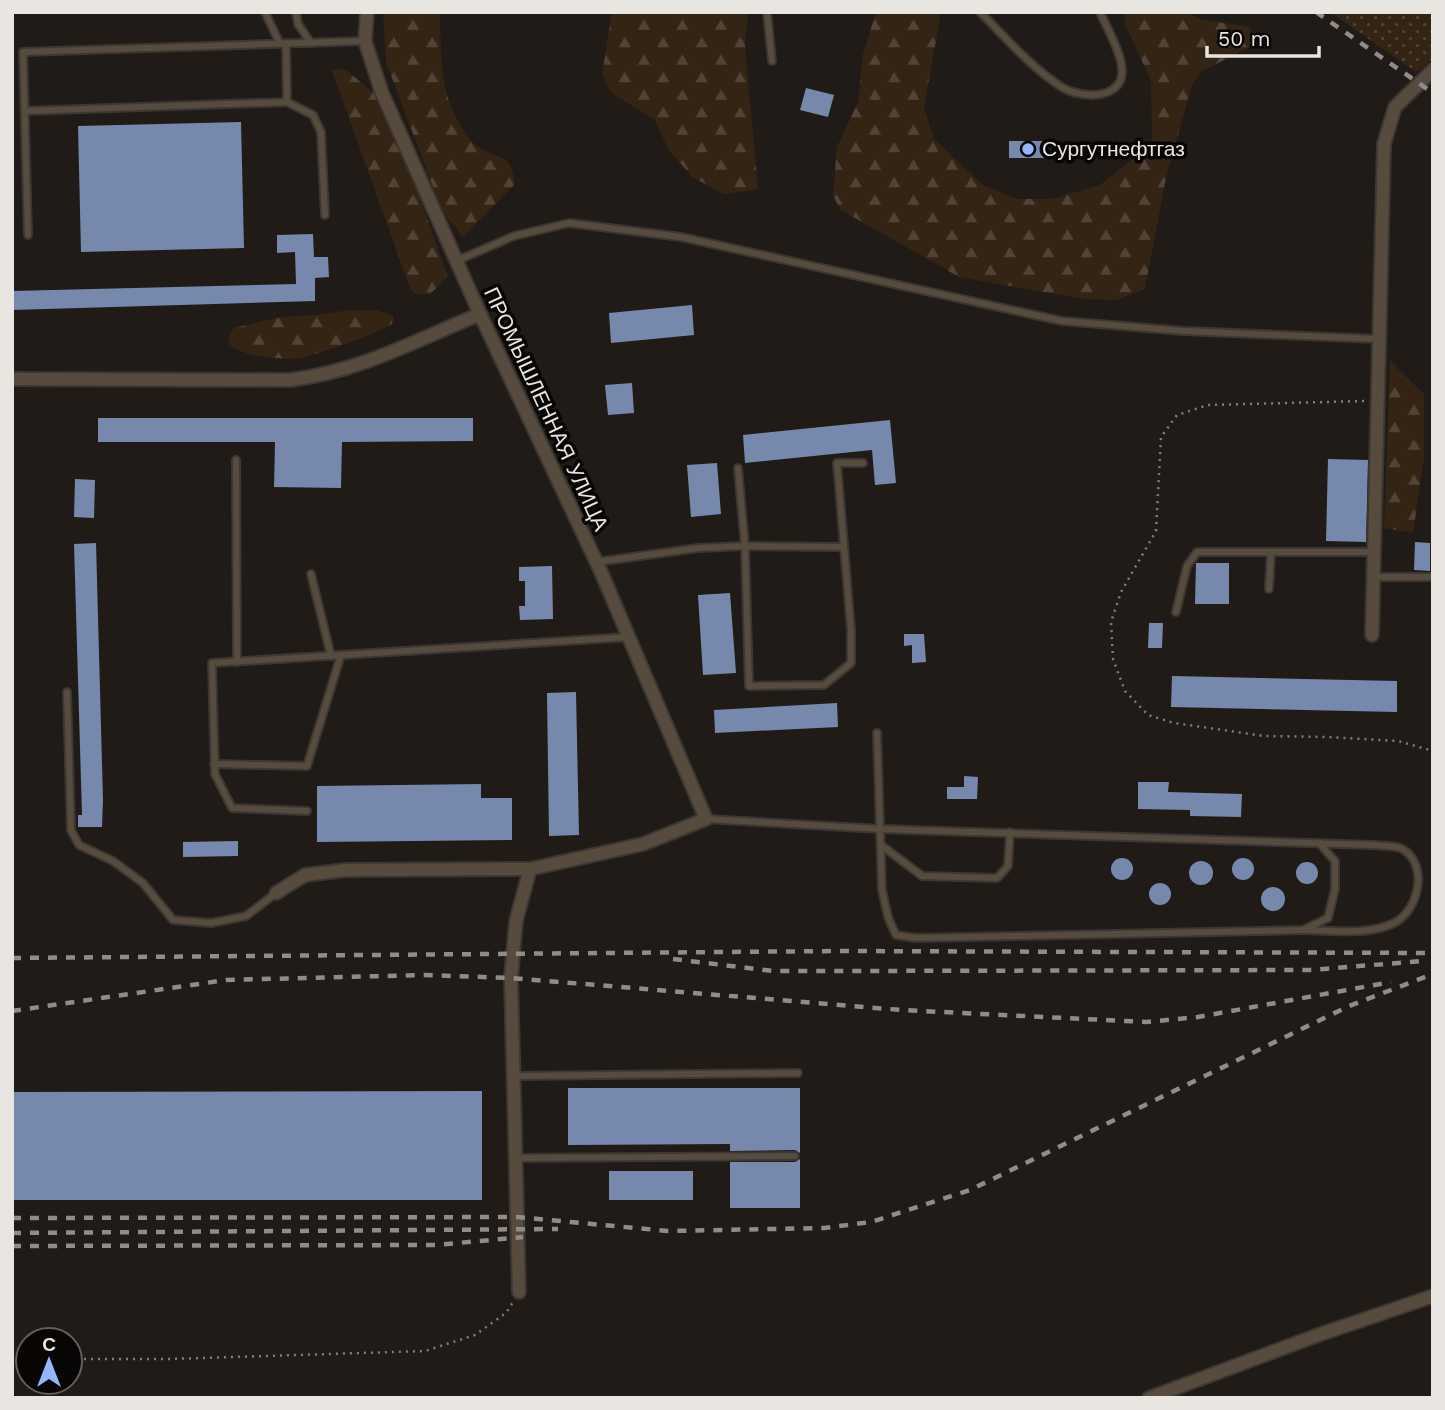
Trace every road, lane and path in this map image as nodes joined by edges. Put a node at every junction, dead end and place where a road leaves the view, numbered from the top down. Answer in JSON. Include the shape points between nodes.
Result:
{"nodes":[{"id":1,"x":265,"y":12,"type":"edge"},
{"id":2,"x":296,"y":12,"type":"edge"},
{"id":3,"x":367,"y":12,"type":"edge"},
{"id":4,"x":767,"y":12,"type":"edge"},
{"id":5,"x":980,"y":12,"type":"edge"},
{"id":6,"x":1100,"y":12,"type":"edge"},
{"id":7,"x":365,"y":41,"type":"junction"},
{"id":8,"x":283,"y":43,"type":"junction"},
{"id":9,"x":311,"y":43,"type":"junction"},
{"id":10,"x":772,"y":61,"type":"dead end"},
{"id":11,"x":1433,"y":70,"type":"edge"},
{"id":12,"x":287,"y":102,"type":"junction"},
{"id":13,"x":25,"y":111,"type":"junction"},
{"id":14,"x":325,"y":215,"type":"dead end"},
{"id":15,"x":28,"y":235,"type":"dead end"},
{"id":16,"x":456,"y":261,"type":"junction"},
{"id":17,"x":480,"y":314,"type":"junction"},
{"id":18,"x":1379,"y":339,"type":"junction"},
{"id":19,"x":12,"y":379,"type":"edge"},
{"id":20,"x":1378,"y":400,"type":"junction"},
{"id":21,"x":236,"y":460,"type":"dead end"},
{"id":22,"x":863,"y":463,"type":"dead end"},
{"id":23,"x":738,"y":468,"type":"dead end"},
{"id":24,"x":745,"y":546,"type":"junction"},
{"id":25,"x":844,"y":547,"type":"junction"},
{"id":26,"x":1271,"y":552,"type":"junction"},
{"id":27,"x":1374,"y":552,"type":"junction"},
{"id":28,"x":596,"y":562,"type":"junction"},
{"id":29,"x":311,"y":574,"type":"dead end"},
{"id":30,"x":1374,"y":577,"type":"junction"},
{"id":31,"x":1433,"y":578,"type":"edge"},
{"id":32,"x":1269,"y":589,"type":"dead end"},
{"id":33,"x":1176,"y":612,"type":"dead end"},
{"id":34,"x":1372,"y":635,"type":"dead end"},
{"id":35,"x":629,"y":638,"type":"junction"},
{"id":36,"x":331,"y":656,"type":"junction"},
{"id":37,"x":341,"y":656,"type":"junction"},
{"id":38,"x":237,"y":662,"type":"junction"},
{"id":39,"x":67,"y":692,"type":"dead end"},
{"id":40,"x":877,"y":733,"type":"dead end"},
{"id":41,"x":1433,"y":751,"type":"edge"},
{"id":42,"x":214,"y":764,"type":"junction"},
{"id":43,"x":307,"y":811,"type":"dead end"},
{"id":44,"x":706,"y":819,"type":"junction"},
{"id":45,"x":881,"y":830,"type":"junction"},
{"id":46,"x":1010,"y":832,"type":"junction"},
{"id":47,"x":1319,"y":843,"type":"junction"},
{"id":48,"x":881,"y":845,"type":"junction"},
{"id":49,"x":530,"y":869,"type":"junction"},
{"id":50,"x":276,"y":893,"type":"joint"},
{"id":51,"x":1303,"y":930,"type":"junction"},
{"id":52,"x":798,"y":1073,"type":"dead end"},
{"id":53,"x":514,"y":1076,"type":"junction"},
{"id":54,"x":795,"y":1156,"type":"dead end"},
{"id":55,"x":516,"y":1158,"type":"junction"},
{"id":56,"x":519,"y":1292,"type":"joint"},
{"id":57,"x":1433,"y":1296,"type":"edge"},
{"id":58,"x":84,"y":1359,"type":"edge"},
{"id":59,"x":1149,"y":1398,"type":"edge"}],
"edges":[{"from":1,"to":8,"type":"lane"},
{"from":2,"to":9,"type":"lane"},
{"from":3,"to":7,"type":"street","name":"ПРОМЫШЛЕННАЯ УЛИЦА"},
{"from":4,"to":10,"type":"lane"},
{"from":5,"to":6,"type":"lane","via":[[1030,62],[1060,86],[1082,96],[1104,95],[1121,77],[1122,64]]},
{"from":7,"to":9,"type":"lane"},
{"from":7,"to":16,"type":"street","name":"ПРОМЫШЛЕННАЯ УЛИЦА","via":[[382,93]]},
{"from":8,"to":9,"type":"lane"},
{"from":8,"to":12,"type":"lane"},
{"from":8,"to":13,"type":"lane","via":[[23,52]]},
{"from":11,"to":18,"type":"street","via":[[1395,107],[1384,144]]},
{"from":12,"to":13,"type":"lane"},
{"from":12,"to":14,"type":"lane","via":[[313,115],[321,132]]},
{"from":13,"to":15,"type":"lane"},
{"from":16,"to":17,"type":"street","name":"ПРОМЫШЛЕННАЯ УЛИЦА"},
{"from":16,"to":18,"type":"lane","via":[[514,236],[569,223],[681,237],[1062,321]]},
{"from":17,"to":19,"type":"street","via":[[323,376],[290,380]]},
{"from":17,"to":28,"type":"street","name":"ПРОМЫШЛЕННАЯ УЛИЦА"},
{"from":18,"to":20,"type":"street"},
{"from":20,"to":27,"type":"street"},
{"from":20,"to":41,"type":"path","via":[[1208,405],[1177,415],[1161,436],[1156,530],[1121,592],[1111,622],[1113,659],[1125,691],[1149,715],[1174,723],[1264,736],[1398,741]]},
{"from":21,"to":38,"type":"lane"},
{"from":22,"to":25,"type":"lane","via":[[837,463]]},
{"from":23,"to":24,"type":"lane"},
{"from":24,"to":25,"type":"lane"},
{"from":24,"to":25,"type":"lane","via":[[749,687],[824,685],[851,663]]},
{"from":24,"to":28,"type":"lane"},
{"from":26,"to":27,"type":"lane"},
{"from":26,"to":32,"type":"lane"},
{"from":26,"to":33,"type":"lane","via":[[1197,552],[1187,566]]},
{"from":27,"to":30,"type":"street"},
{"from":28,"to":35,"type":"street","name":"ПРОМЫШЛЕННАЯ УЛИЦА"},
{"from":29,"to":36,"type":"lane"},
{"from":30,"to":31,"type":"lane"},
{"from":30,"to":34,"type":"street"},
{"from":35,"to":37,"type":"lane"},
{"from":35,"to":44,"type":"street","name":"ПРОМЫШЛЕННАЯ УЛИЦА"},
{"from":36,"to":37,"type":"lane"},
{"from":36,"to":38,"type":"lane"},
{"from":37,"to":42,"type":"lane","via":[[307,766]]},
{"from":38,"to":42,"type":"lane","via":[[212,663]]},
{"from":39,"to":50,"type":"lane","via":[[71,830],[79,845],[143,883],[173,920],[211,923],[246,916]]},
{"from":40,"to":45,"type":"lane"},
{"from":42,"to":43,"type":"lane","via":[[232,808]]},
{"from":44,"to":45,"type":"lane"},
{"from":44,"to":49,"type":"street","via":[[643,844]]},
{"from":45,"to":46,"type":"lane"},
{"from":45,"to":48,"type":"lane"},
{"from":46,"to":47,"type":"lane"},
{"from":46,"to":48,"type":"lane","via":[[1008,866],[997,878],[922,876]]},
{"from":47,"to":51,"type":"lane","via":[[1335,861],[1335,889],[1328,918]]},
{"from":47,"to":51,"type":"lane","via":[[1402,849],[1414,860],[1418,887],[1407,912],[1380,929]]},
{"from":48,"to":51,"type":"lane","via":[[882,890],[896,935]]},
{"from":49,"to":50,"type":"street","via":[[346,870],[305,875]]},
{"from":49,"to":53,"type":"street","via":[[515,932],[511,978]]},
{"from":52,"to":53,"type":"lane"},
{"from":53,"to":55,"type":"street"},
{"from":54,"to":55,"type":"lane"},
{"from":55,"to":56,"type":"street"},
{"from":56,"to":58,"type":"path","via":[[506,1313],[475,1335],[425,1351]]},
{"from":57,"to":59,"type":"street"}]}
